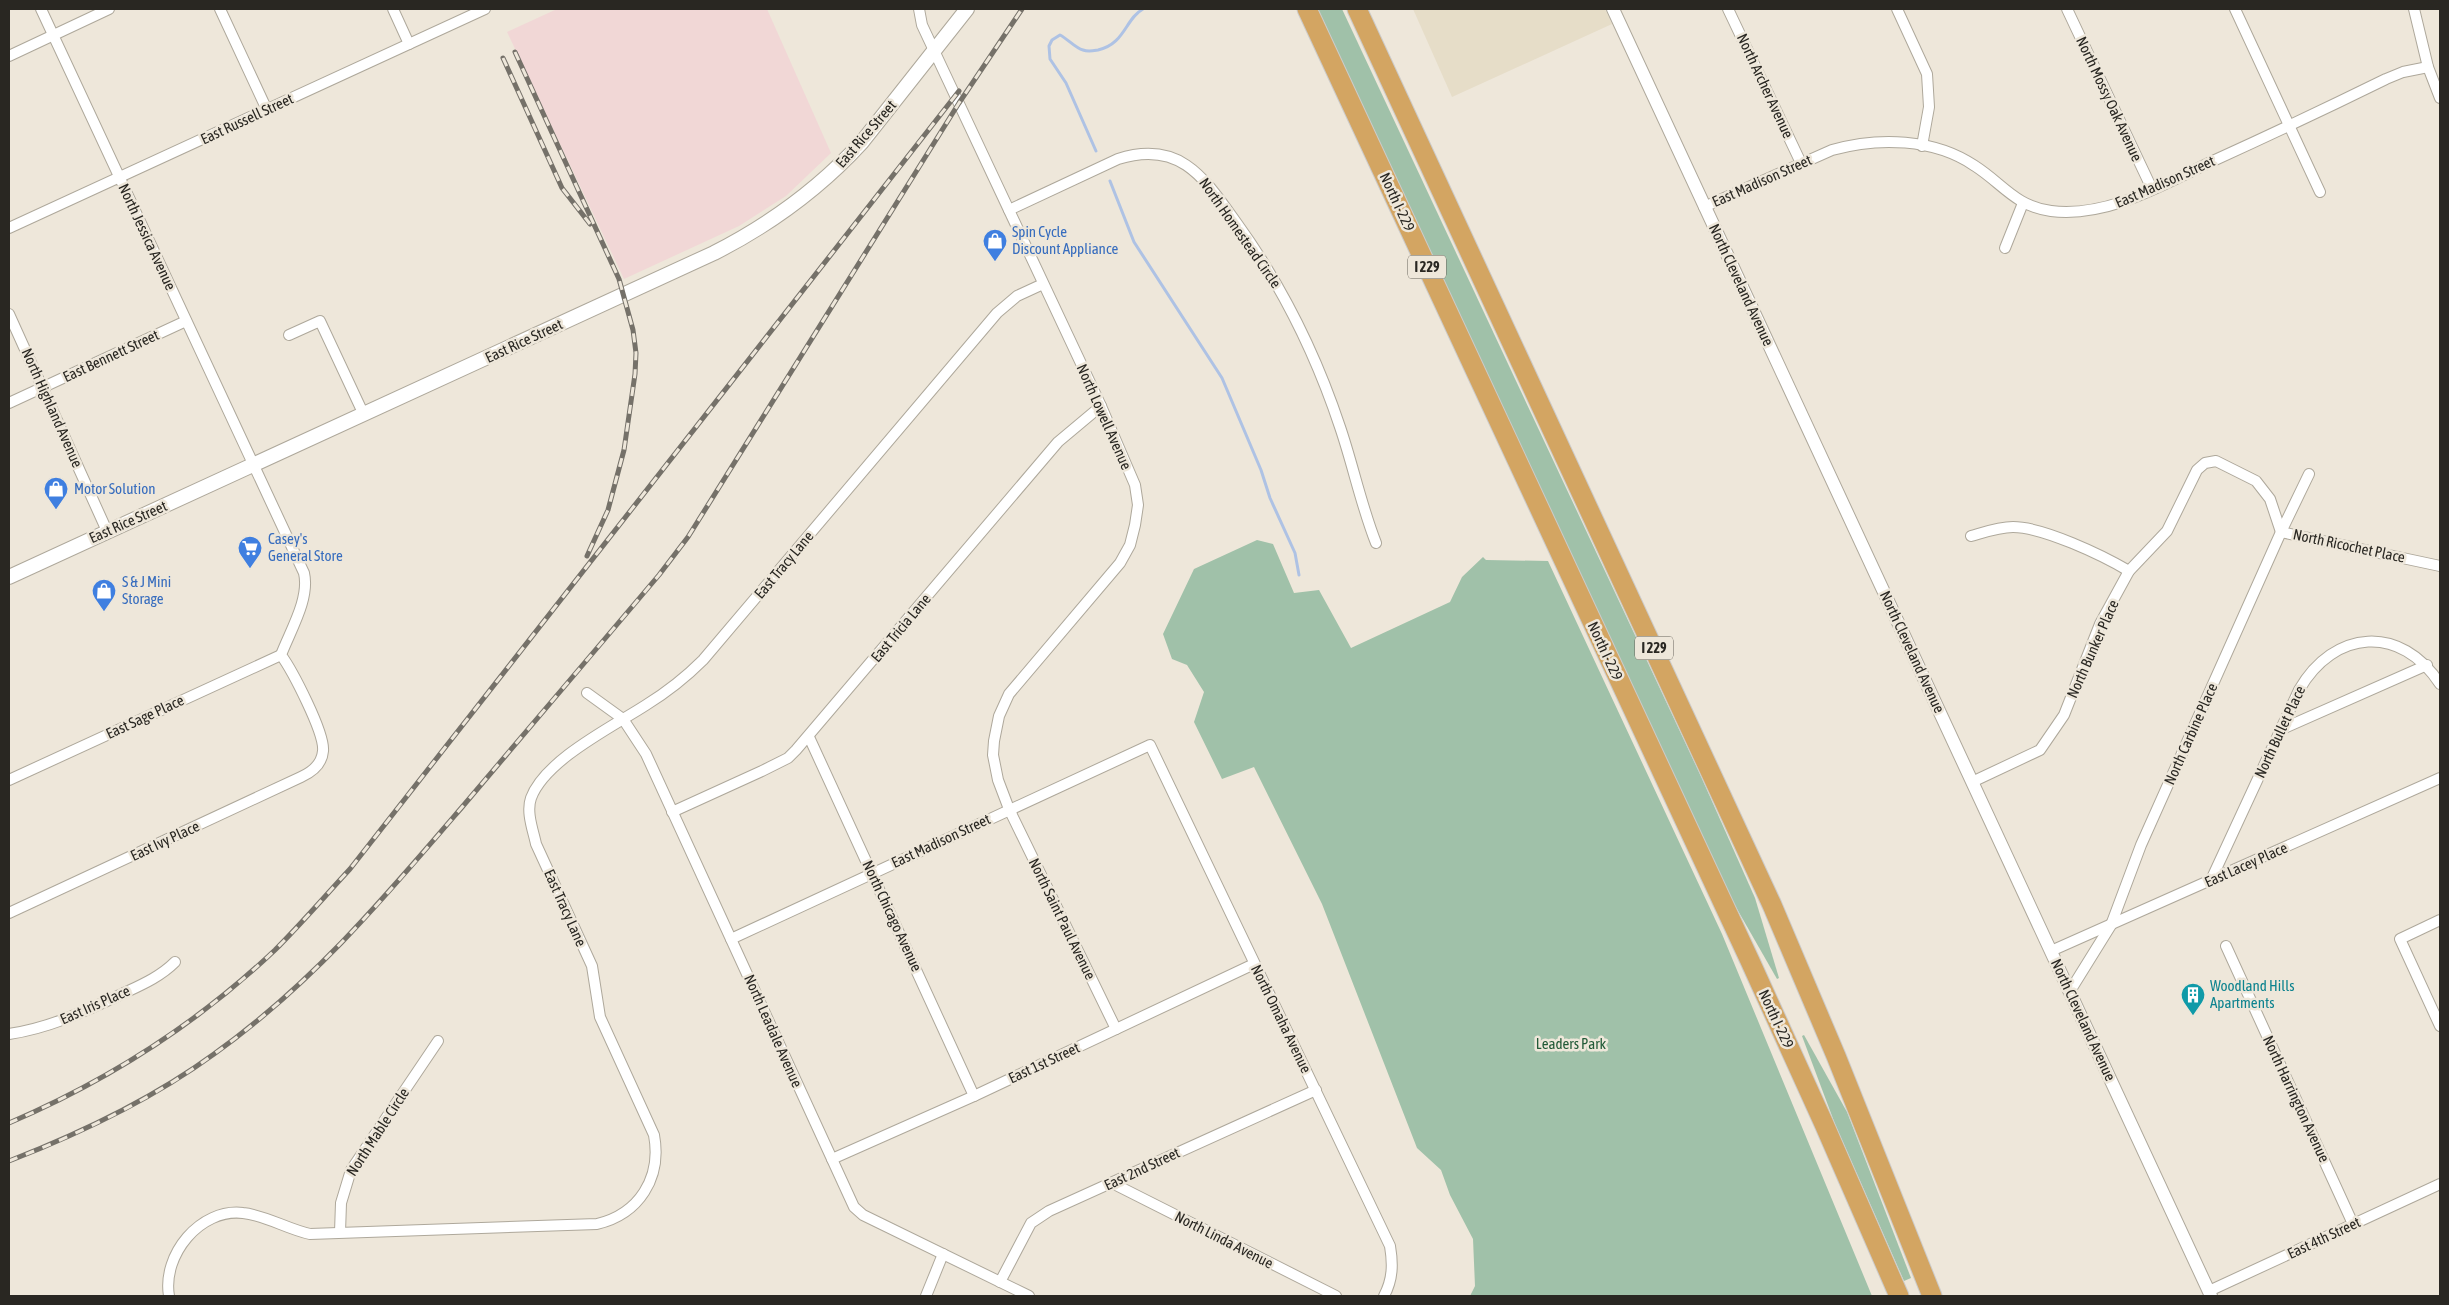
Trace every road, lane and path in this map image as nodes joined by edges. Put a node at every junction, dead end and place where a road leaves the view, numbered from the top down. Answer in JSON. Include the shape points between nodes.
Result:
{"nodes":[{"id":1,"x":42,"y":9,"type":"edge"},
{"id":2,"x":109,"y":9,"type":"edge"},
{"id":3,"x":220,"y":9,"type":"edge"},
{"id":4,"x":393,"y":9,"type":"edge"},
{"id":5,"x":485,"y":9,"type":"edge"},
{"id":6,"x":919,"y":9,"type":"edge"},
{"id":7,"x":967,"y":9,"type":"edge"},
{"id":8,"x":1307,"y":9,"type":"edge"},
{"id":9,"x":1357,"y":9,"type":"edge"},
{"id":10,"x":1613,"y":9,"type":"edge"},
{"id":11,"x":1728,"y":9,"type":"edge"},
{"id":12,"x":1897,"y":9,"type":"edge"},
{"id":13,"x":2067,"y":9,"type":"edge"},
{"id":14,"x":2235,"y":9,"type":"edge"},
{"id":15,"x":2414,"y":9,"type":"edge"},
{"id":16,"x":54,"y":34,"type":"junction"},
{"id":17,"x":409,"y":44,"type":"junction"},
{"id":18,"x":935,"y":50,"type":"junction"},
{"id":19,"x":9,"y":56,"type":"edge"},
{"id":20,"x":2428,"y":67,"type":"junction"},
{"id":21,"x":2440,"y":98,"type":"edge"},
{"id":22,"x":267,"y":110,"type":"junction"},
{"id":23,"x":2289,"y":127,"type":"junction"},
{"id":24,"x":1922,"y":146,"type":"junction"},
{"id":25,"x":1801,"y":163,"type":"junction"},
{"id":26,"x":119,"y":178,"type":"junction"},
{"id":27,"x":2152,"y":189,"type":"junction"},
{"id":28,"x":2320,"y":192,"type":"dead end"},
{"id":29,"x":2023,"y":203,"type":"junction"},
{"id":30,"x":1704,"y":206,"type":"junction"},
{"id":31,"x":1009,"y":210,"type":"junction"},
{"id":32,"x":9,"y":228,"type":"edge"},
{"id":33,"x":2005,"y":248,"type":"dead end"},
{"id":34,"x":1043,"y":284,"type":"junction"},
{"id":35,"x":9,"y":314,"type":"edge"},
{"id":36,"x":186,"y":321,"type":"junction"},
{"id":37,"x":289,"y":335,"type":"dead end"},
{"id":38,"x":43,"y":387,"type":"junction"},
{"id":39,"x":9,"y":403,"type":"edge"},
{"id":40,"x":1101,"y":406,"type":"junction"},
{"id":41,"x":364,"y":415,"type":"junction"},
{"id":42,"x":2205,"y":463,"type":"joint"},
{"id":43,"x":254,"y":465,"type":"junction"},
{"id":44,"x":2309,"y":474,"type":"dead end"},
{"id":45,"x":107,"y":531,"type":"junction"},
{"id":46,"x":2281,"y":532,"type":"junction"},
{"id":47,"x":1971,"y":536,"type":"dead end"},
{"id":48,"x":1376,"y":542,"type":"dead end"},
{"id":49,"x":2440,"y":566,"type":"edge"},
{"id":50,"x":2129,"y":571,"type":"junction"},
{"id":51,"x":9,"y":577,"type":"edge"},
{"id":52,"x":280,"y":655,"type":"junction"},
{"id":53,"x":2426,"y":665,"type":"junction"},
{"id":54,"x":2440,"y":684,"type":"edge"},
{"id":55,"x":587,"y":693,"type":"dead end"},
{"id":56,"x":623,"y":719,"type":"junction"},
{"id":57,"x":2282,"y":729,"type":"junction"},
{"id":58,"x":809,"y":737,"type":"junction"},
{"id":59,"x":1150,"y":745,"type":"joint"},
{"id":60,"x":2440,"y":766,"type":"edge"},
{"id":61,"x":2438,"y":779,"type":"edge"},
{"id":62,"x":9,"y":780,"type":"edge"},
{"id":63,"x":1972,"y":782,"type":"junction"},
{"id":64,"x":1009,"y":809,"type":"junction"},
{"id":65,"x":672,"y":812,"type":"junction"},
{"id":66,"x":872,"y":874,"type":"junction"},
{"id":67,"x":2211,"y":880,"type":"junction"},
{"id":68,"x":9,"y":913,"type":"edge"},
{"id":69,"x":2440,"y":920,"type":"edge"},
{"id":70,"x":2111,"y":925,"type":"junction"},
{"id":71,"x":732,"y":939,"type":"junction"},
{"id":72,"x":2226,"y":946,"type":"dead end"},
{"id":73,"x":2051,"y":951,"type":"junction"},
{"id":74,"x":175,"y":962,"type":"dead end"},
{"id":75,"x":1254,"y":964,"type":"junction"},
{"id":76,"x":2070,"y":991,"type":"junction"},
{"id":77,"x":2440,"y":1026,"type":"edge"},
{"id":78,"x":1116,"y":1030,"type":"junction"},
{"id":79,"x":9,"y":1034,"type":"edge"},
{"id":80,"x":438,"y":1041,"type":"dead end"},
{"id":81,"x":1316,"y":1090,"type":"junction"},
{"id":82,"x":974,"y":1096,"type":"junction"},
{"id":83,"x":832,"y":1159,"type":"junction"},
{"id":84,"x":1112,"y":1183,"type":"junction"},
{"id":85,"x":2440,"y":1184,"type":"edge"},
{"id":86,"x":2354,"y":1224,"type":"junction"},
{"id":87,"x":340,"y":1232,"type":"junction"},
{"id":88,"x":942,"y":1254,"type":"junction"},
{"id":89,"x":1000,"y":1282,"type":"junction"},
{"id":90,"x":2210,"y":1294,"type":"edge"},
{"id":91,"x":169,"y":1296,"type":"edge"},
{"id":92,"x":926,"y":1296,"type":"edge"},
{"id":93,"x":1029,"y":1296,"type":"edge"},
{"id":94,"x":1336,"y":1296,"type":"edge"},
{"id":95,"x":1384,"y":1296,"type":"edge"},
{"id":96,"x":1899,"y":1296,"type":"edge"},
{"id":97,"x":1932,"y":1296,"type":"edge"}],
"edges":[{"from":1,"to":16,"type":"street","name":"North Jessica Avenue"},
{"from":2,"to":16,"type":"street"},
{"from":3,"to":22,"type":"street"},
{"from":4,"to":17,"type":"street"},
{"from":5,"to":17,"type":"street","name":"East Russell Street"},
{"from":6,"to":18,"type":"street","name":"North Lowell Avenue","via":[[922,25]]},
{"from":7,"to":18,"type":"main road","name":"East Rice Street"},
{"from":8,"to":96,"type":"highway","name":"North I-229","number":"I 229","via":[[1746,952]]},
{"from":9,"to":97,"type":"highway","number":"I 229","via":[[1779,922],[1857,1105]]},
{"from":10,"to":30,"type":"street","name":"North Cleveland Avenue"},
{"from":11,"to":25,"type":"street","name":"North Archer Avenue"},
{"from":12,"to":24,"type":"street","via":[[1927,74],[1929,106]]},
{"from":13,"to":27,"type":"street","name":"North Mossy Oak Avenue"},
{"from":14,"to":23,"type":"street"},
{"from":15,"to":20,"type":"street"},
{"from":16,"to":19,"type":"street"},
{"from":16,"to":26,"type":"street","name":"North Jessica Avenue"},
{"from":17,"to":22,"type":"street","name":"East Russell Street"},
{"from":18,"to":31,"type":"street","name":"North Lowell Avenue"},
{"from":18,"to":41,"type":"main road","name":"East Rice Street","via":[[844,162],[780,216],[714,253]]},
{"from":20,"to":21,"type":"street"},
{"from":20,"to":23,"type":"street","name":"East Madison Street","via":[[2386,79]]},
{"from":22,"to":26,"type":"street","name":"East Russell Street"},
{"from":23,"to":27,"type":"street","name":"East Madison Street"},
{"from":23,"to":28,"type":"street"},
{"from":24,"to":25,"type":"street","name":"East Madison Street","via":[[1895,142],[1851,145]]},
{"from":24,"to":29,"type":"street","name":"East Madison Street","via":[[1948,152],[1974,165]]},
{"from":25,"to":30,"type":"street","name":"East Madison Street"},
{"from":26,"to":32,"type":"street","name":"East Russell Street"},
{"from":26,"to":36,"type":"street","name":"North Jessica Avenue"},
{"from":27,"to":29,"type":"street","name":"East Madison Street","via":[[2114,205],[2078,213],[2049,211]]},
{"from":29,"to":33,"type":"street"},
{"from":30,"to":63,"type":"street","name":"North Cleveland Avenue"},
{"from":31,"to":34,"type":"street","name":"North Lowell Avenue"},
{"from":31,"to":48,"type":"street","name":"North Homestead Circle","via":[[1135,154],[1150,152],[1174,158],[1197,172],[1252,244],[1303,335],[1341,428],[1364,512]]},
{"from":34,"to":40,"type":"street","name":"North Lowell Avenue"},
{"from":34,"to":56,"type":"street","name":"East Tracy Lane","via":[[1017,296],[997,313],[703,660],[686,677]]},
{"from":35,"to":38,"type":"street","name":"North Highland Avenue"},
{"from":36,"to":38,"type":"street","name":"East Bennett Street"},
{"from":36,"to":43,"type":"street","name":"North Jessica Avenue"},
{"from":37,"to":41,"type":"street","via":[[320,321]]},
{"from":38,"to":39,"type":"street","name":"East Bennett Street"},
{"from":38,"to":45,"type":"street","name":"North Highland Avenue"},
{"from":40,"to":58,"type":"street","name":"East Tricia Lane","via":[[1058,442]]},
{"from":40,"to":64,"type":"street","name":"North Lowell Avenue","via":[[1134,485],[1138,505],[1136,525],[1130,546],[1120,563],[1003,704],[995,730],[993,755]]},
{"from":41,"to":43,"type":"main road","name":"East Rice Street"},
{"from":42,"to":46,"type":"street","name":"North Ricochet Place","via":[[2216,461],[2256,481],[2270,499]]},
{"from":42,"to":50,"type":"street","name":"North Bunker Place","via":[[2197,470],[2167,531]]},
{"from":43,"to":45,"type":"main road","name":"East Rice Street"},
{"from":43,"to":52,"type":"street","name":"North Jessica Avenue","via":[[306,580]]},
{"from":44,"to":46,"type":"street","name":"North Carbine Place"},
{"from":45,"to":51,"type":"main road","name":"East Rice Street"},
{"from":46,"to":49,"type":"street","name":"North Ricochet Place"},
{"from":46,"to":70,"type":"street","name":"North Carbine Place","via":[[2138,852]]},
{"from":47,"to":50,"type":"street","via":[[2003,527],[2031,529],[2084,548]]},
{"from":50,"to":63,"type":"street","name":"North Bunker Place","via":[[2100,624],[2064,715],[2040,750]]},
{"from":52,"to":62,"type":"street","name":"East Sage Place"},
{"from":52,"to":68,"type":"street","name":"East Ivy Place","via":[[290,668],[319,733],[323,750],[318,764],[301,777]]},
{"from":53,"to":54,"type":"street","name":"North Bullet Place"},
{"from":53,"to":57,"type":"street"},
{"from":53,"to":57,"type":"street","name":"North Bullet Place","via":[[2416,655],[2392,644],[2368,641],[2339,648],[2307,675]]},
{"from":55,"to":56,"type":"street","name":"North Leadale Avenue"},
{"from":56,"to":65,"type":"street","name":"North Leadale Avenue","via":[[646,754]]},
{"from":56,"to":87,"type":"street","name":"East Tracy Lane","via":[[556,764],[530,800],[530,821],[536,844],[592,966],[600,1016],[654,1135],[653,1176],[646,1191],[627,1212],[597,1224]]},
{"from":57,"to":67,"type":"street","name":"North Bullet Place"},
{"from":58,"to":65,"type":"street","name":"East Tricia Lane","via":[[788,758]]},
{"from":58,"to":66,"type":"street","name":"North Chicago Avenue"},
{"from":59,"to":64,"type":"street","name":"East Madison Street"},
{"from":59,"to":75,"type":"street","name":"North Omaha Avenue"},
{"from":60,"to":61,"type":"street"},
{"from":61,"to":67,"type":"street","name":"East Lacey Place"},
{"from":63,"to":73,"type":"street","name":"North Cleveland Avenue"},
{"from":64,"to":66,"type":"street","name":"East Madison Street"},
{"from":64,"to":78,"type":"street","name":"North Saint Paul Avenue"},
{"from":65,"to":71,"type":"street","name":"North Leadale Avenue"},
{"from":66,"to":71,"type":"street","name":"East Madison Street"},
{"from":66,"to":82,"type":"street","name":"North Chicago Avenue"},
{"from":67,"to":70,"type":"street","name":"East Lacey Place"},
{"from":69,"to":77,"type":"street","via":[[2400,939]]},
{"from":70,"to":73,"type":"street","name":"East Lacey Place"},
{"from":70,"to":76,"type":"street","name":"North Carbine Place"},
{"from":71,"to":83,"type":"street","name":"North Leadale Avenue"},
{"from":72,"to":86,"type":"street","name":"North Harrington Avenue"},
{"from":73,"to":76,"type":"street","name":"North Cleveland Avenue"},
{"from":74,"to":79,"type":"street","name":"East Iris Place","via":[[158,976],[79,1014],[50,1026]]},
{"from":75,"to":78,"type":"street","name":"East 1st Street"},
{"from":75,"to":81,"type":"street","name":"North Omaha Avenue"},
{"from":76,"to":90,"type":"street","name":"North Cleveland Avenue"},
{"from":78,"to":82,"type":"street","name":"East 1st Street"},
{"from":80,"to":87,"type":"street","name":"North Mable Circle","via":[[351,1170],[341,1203]]},
{"from":81,"to":84,"type":"street","name":"East 2nd Street"},
{"from":81,"to":95,"type":"street","name":"North Omaha Avenue","via":[[1390,1246],[1393,1263],[1390,1285]]},
{"from":82,"to":83,"type":"street","name":"East 1st Street"},
{"from":83,"to":88,"type":"street","name":"North Leadale Avenue","via":[[859,1212]]},
{"from":84,"to":89,"type":"street","name":"East 2nd Street","via":[[1049,1211],[1031,1223]]},
{"from":84,"to":94,"type":"street","name":"North Linda Avenue"},
{"from":85,"to":86,"type":"street","name":"East 4th Street"},
{"from":86,"to":90,"type":"street","name":"East 4th Street"},
{"from":87,"to":91,"type":"street","name":"East Tracy Lane","via":[[310,1234],[242,1213],[214,1218],[195,1230],[176,1253],[169,1267]]},
{"from":88,"to":89,"type":"street","name":"North Leadale Avenue"},
{"from":88,"to":92,"type":"street"},
{"from":89,"to":93,"type":"street","name":"North Leadale Avenue"}]}
